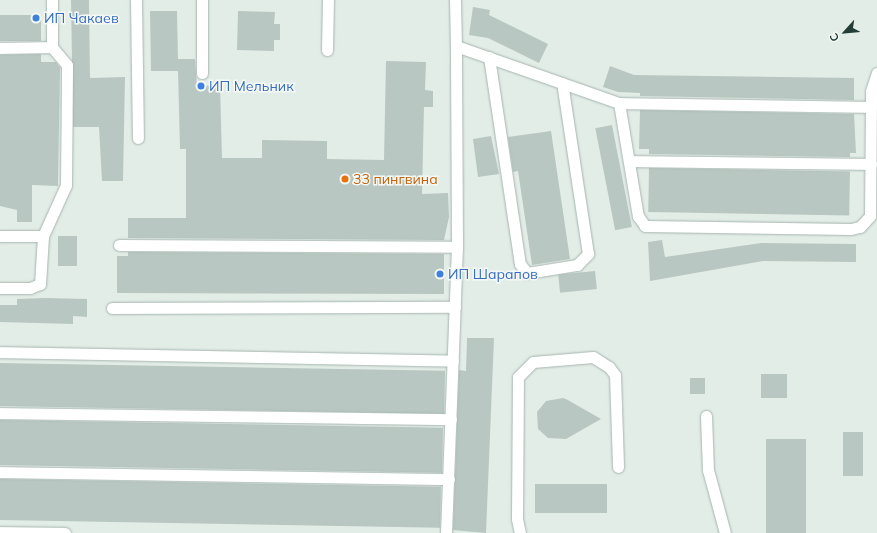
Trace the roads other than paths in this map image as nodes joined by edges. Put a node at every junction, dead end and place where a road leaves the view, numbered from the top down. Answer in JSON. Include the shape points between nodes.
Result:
{"nodes":[{"id":1,"x":52,"y":0,"type":"edge"},
{"id":2,"x":136,"y":0,"type":"edge"},
{"id":3,"x":202,"y":0,"type":"edge"},
{"id":4,"x":328,"y":0,"type":"edge"},
{"id":5,"x":455,"y":0,"type":"edge"},
{"id":6,"x":456,"y":46,"type":"junction"},
{"id":7,"x":52,"y":47,"type":"junction"},
{"id":8,"x":0,"y":48,"type":"edge"},
{"id":9,"x":327,"y":50,"type":"dead end"},
{"id":10,"x":489,"y":57,"type":"junction"},
{"id":11,"x":202,"y":72,"type":"dead end"},
{"id":12,"x":877,"y":72,"type":"edge"},
{"id":13,"x":562,"y":83,"type":"junction"},
{"id":14,"x":619,"y":103,"type":"junction"},
{"id":15,"x":871,"y":107,"type":"junction"},
{"id":16,"x":138,"y":138,"type":"dead end"},
{"id":17,"x":629,"y":161,"type":"junction"},
{"id":18,"x":870,"y":164,"type":"junction"},
{"id":19,"x":874,"y":204,"type":"edge"},
{"id":20,"x":0,"y":236,"type":"edge"},
{"id":21,"x":43,"y":236,"type":"junction"},
{"id":22,"x":119,"y":245,"type":"dead end"},
{"id":23,"x":456,"y":248,"type":"junction"},
{"id":24,"x":0,"y":288,"type":"edge"},
{"id":25,"x":455,"y":307,"type":"junction"},
{"id":26,"x":112,"y":308,"type":"dead end"},
{"id":27,"x":0,"y":352,"type":"edge"},
{"id":28,"x":453,"y":361,"type":"junction"},
{"id":29,"x":0,"y":413,"type":"edge"},
{"id":30,"x":706,"y":416,"type":"dead end"},
{"id":31,"x":451,"y":419,"type":"junction"},
{"id":32,"x":618,"y":467,"type":"dead end"},
{"id":33,"x":0,"y":472,"type":"edge"},
{"id":34,"x":449,"y":479,"type":"junction"},
{"id":35,"x":0,"y":532,"type":"edge"},
{"id":36,"x":65,"y":533,"type":"edge"},
{"id":37,"x":446,"y":533,"type":"edge"},
{"id":38,"x":520,"y":533,"type":"edge"},
{"id":39,"x":725,"y":533,"type":"edge"}],
"edges":[{"from":1,"to":7,"type":"lane"},
{"from":2,"to":16,"type":"lane"},
{"from":3,"to":11,"type":"lane"},
{"from":4,"to":9,"type":"lane"},
{"from":5,"to":6,"type":"lane"},
{"from":6,"to":10,"type":"lane"},
{"from":6,"to":23,"type":"lane"},
{"from":7,"to":8,"type":"lane"},
{"from":7,"to":21,"type":"lane","via":[[67,65],[66,185]]},
{"from":10,"to":13,"type":"lane"},
{"from":10,"to":13,"type":"lane","via":[[520,264],[527,273],[577,265],[588,254]]},
{"from":12,"to":15,"type":"lane","via":[[871,91]]},
{"from":13,"to":14,"type":"lane"},
{"from":14,"to":15,"type":"lane"},
{"from":14,"to":17,"type":"lane"},
{"from":15,"to":18,"type":"lane"},
{"from":17,"to":18,"type":"lane"},
{"from":17,"to":19,"type":"lane","via":[[638,216],[645,226],[652,228],[851,229],[866,222]]},
{"from":18,"to":19,"type":"lane"},
{"from":20,"to":21,"type":"lane"},
{"from":21,"to":24,"type":"lane","via":[[40,284],[30,288]]},
{"from":22,"to":23,"type":"lane"},
{"from":23,"to":25,"type":"lane"},
{"from":25,"to":26,"type":"lane"},
{"from":25,"to":28,"type":"lane"},
{"from":27,"to":28,"type":"lane"},
{"from":28,"to":31,"type":"lane"},
{"from":29,"to":31,"type":"lane"},
{"from":30,"to":39,"type":"lane","via":[[708,470]]},
{"from":31,"to":34,"type":"lane"},
{"from":32,"to":38,"type":"lane","via":[[615,375],[609,367],[593,357],[533,362],[518,377],[517,519]]},
{"from":33,"to":34,"type":"lane"},
{"from":34,"to":37,"type":"lane"},
{"from":35,"to":36,"type":"lane"}]}
